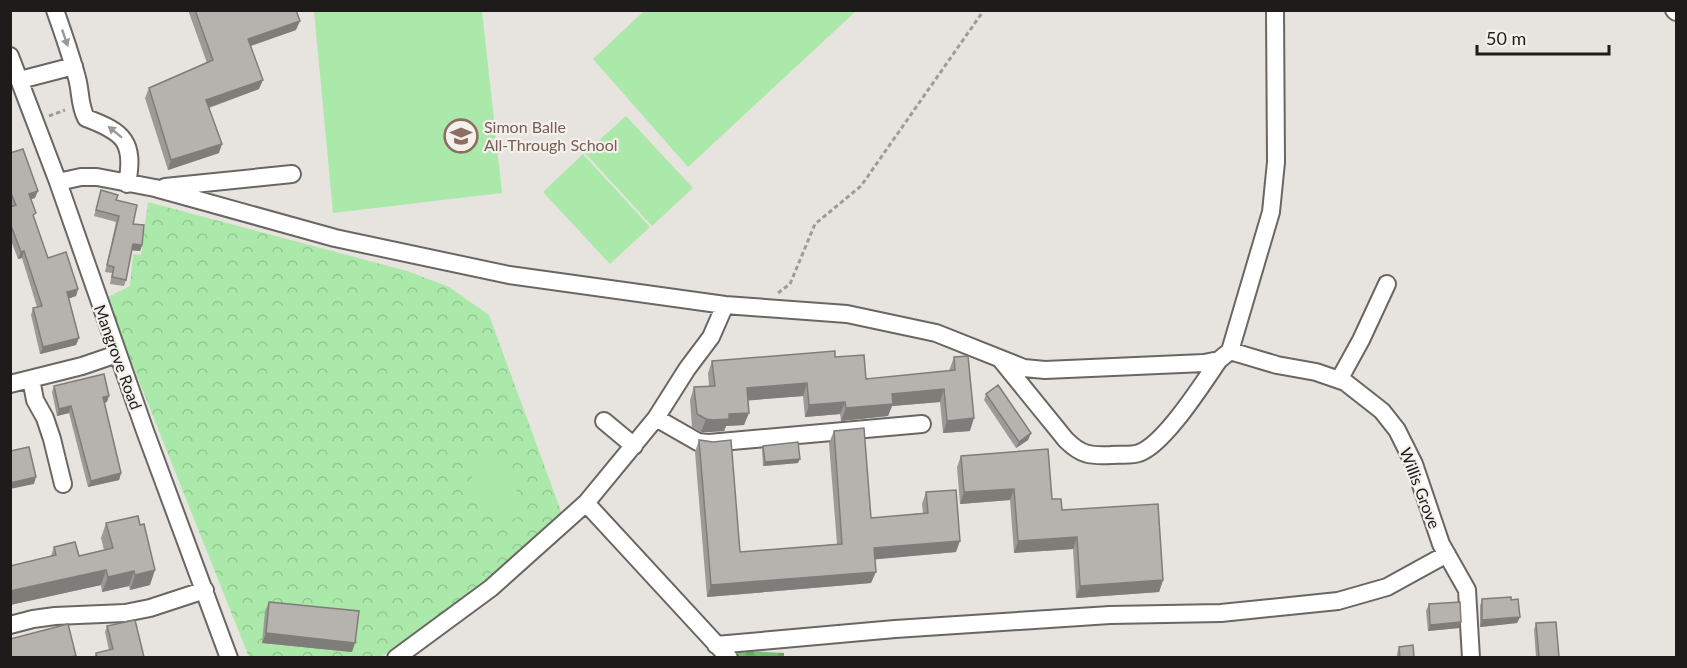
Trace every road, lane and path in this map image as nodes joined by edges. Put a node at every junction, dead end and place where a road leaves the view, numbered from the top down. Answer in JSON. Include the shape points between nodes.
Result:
{"nodes":[{"id":1,"x":55,"y":10,"type":"edge"},
{"id":2,"x":984,"y":10,"type":"edge"},
{"id":3,"x":1275,"y":10,"type":"edge"},
{"id":4,"x":10,"y":56,"type":"edge"},
{"id":5,"x":74,"y":66,"type":"junction"},
{"id":6,"x":20,"y":80,"type":"junction"},
{"id":7,"x":71,"y":108,"type":"dead end"},
{"id":8,"x":47,"y":116,"type":"dead end"},
{"id":9,"x":292,"y":174,"type":"dead end"},
{"id":10,"x":58,"y":182,"type":"junction"},
{"id":11,"x":127,"y":184,"type":"junction"},
{"id":12,"x":155,"y":188,"type":"junction"},
{"id":13,"x":1387,"y":284,"type":"dead end"},
{"id":14,"x":725,"y":305,"type":"junction"},
{"id":15,"x":757,"y":307,"type":"junction"},
{"id":16,"x":117,"y":354,"type":"junction"},
{"id":17,"x":1225,"y":356,"type":"junction"},
{"id":18,"x":1000,"y":359,"type":"junction"},
{"id":19,"x":31,"y":379,"type":"junction"},
{"id":20,"x":1339,"y":380,"type":"junction"},
{"id":21,"x":10,"y":384,"type":"edge"},
{"id":22,"x":656,"y":418,"type":"junction"},
{"id":23,"x":604,"y":421,"type":"dead end"},
{"id":24,"x":922,"y":424,"type":"dead end"},
{"id":25,"x":634,"y":447,"type":"junction"},
{"id":26,"x":63,"y":484,"type":"dead end"},
{"id":27,"x":586,"y":502,"type":"junction"},
{"id":28,"x":1447,"y":554,"type":"junction"},
{"id":29,"x":205,"y":590,"type":"junction"},
{"id":30,"x":10,"y":625,"type":"edge"},
{"id":31,"x":717,"y":645,"type":"junction"},
{"id":32,"x":230,"y":657,"type":"edge"},
{"id":33,"x":396,"y":657,"type":"edge"},
{"id":34,"x":729,"y":657,"type":"edge"},
{"id":35,"x":1471,"y":657,"type":"edge"}],
"edges":[{"from":1,"to":5,"type":"street","one_way":true},
{"from":2,"to":15,"type":"path","via":[[861,186],[815,224],[790,285]]},
{"from":3,"to":17,"type":"street","via":[[1276,162],[1271,212]]},
{"from":4,"to":6,"type":"street","name":"Mangrove Road"},
{"from":5,"to":6,"type":"street"},
{"from":11,"to":5,"type":"street","one_way":true,"via":[[131,162],[126,142],[109,126],[86,118],[80,106]]},
{"from":6,"to":10,"type":"street","name":"Mangrove Road"},
{"from":7,"to":8,"type":"path"},
{"from":9,"to":12,"type":"street"},
{"from":10,"to":11,"type":"street","via":[[97,177]]},
{"from":10,"to":16,"type":"street","name":"Mangrove Road"},
{"from":11,"to":12,"type":"street"},
{"from":12,"to":14,"type":"street","via":[[335,238],[466,267]]},
{"from":13,"to":20,"type":"street"},
{"from":14,"to":15,"type":"street"},
{"from":14,"to":22,"type":"street","via":[[711,337]]},
{"from":15,"to":18,"type":"street","via":[[847,314],[936,333]]},
{"from":16,"to":19,"type":"street"},
{"from":16,"to":29,"type":"street","name":"Mangrove Road"},
{"from":17,"to":18,"type":"street","via":[[1204,363],[1045,370],[1024,368]]},
{"from":17,"to":18,"type":"street","via":[[1151,447],[1138,454],[1095,455],[1077,452]]},
{"from":17,"to":20,"type":"street","name":"Willis Grove","via":[[1316,372]]},
{"from":19,"to":21,"type":"street"},
{"from":19,"to":26,"type":"street"},
{"from":20,"to":28,"type":"street","name":"Willis Grove","via":[[1382,411],[1397,430]]},
{"from":22,"to":24,"type":"street","via":[[698,442],[709,443]]},
{"from":22,"to":25,"type":"street"},
{"from":23,"to":25,"type":"street"},
{"from":25,"to":27,"type":"street"},
{"from":27,"to":31,"type":"street"},
{"from":27,"to":33,"type":"street","via":[[490,588]]},
{"from":28,"to":31,"type":"street","via":[[1387,587],[1338,601],[1221,613],[1075,618]]},
{"from":28,"to":35,"type":"street","name":"Willis Grove","via":[[1467,590]]},
{"from":29,"to":30,"type":"street","via":[[125,613],[55,616]]},
{"from":29,"to":32,"type":"street","name":"Mangrove Road"},
{"from":31,"to":34,"type":"street"}]}
